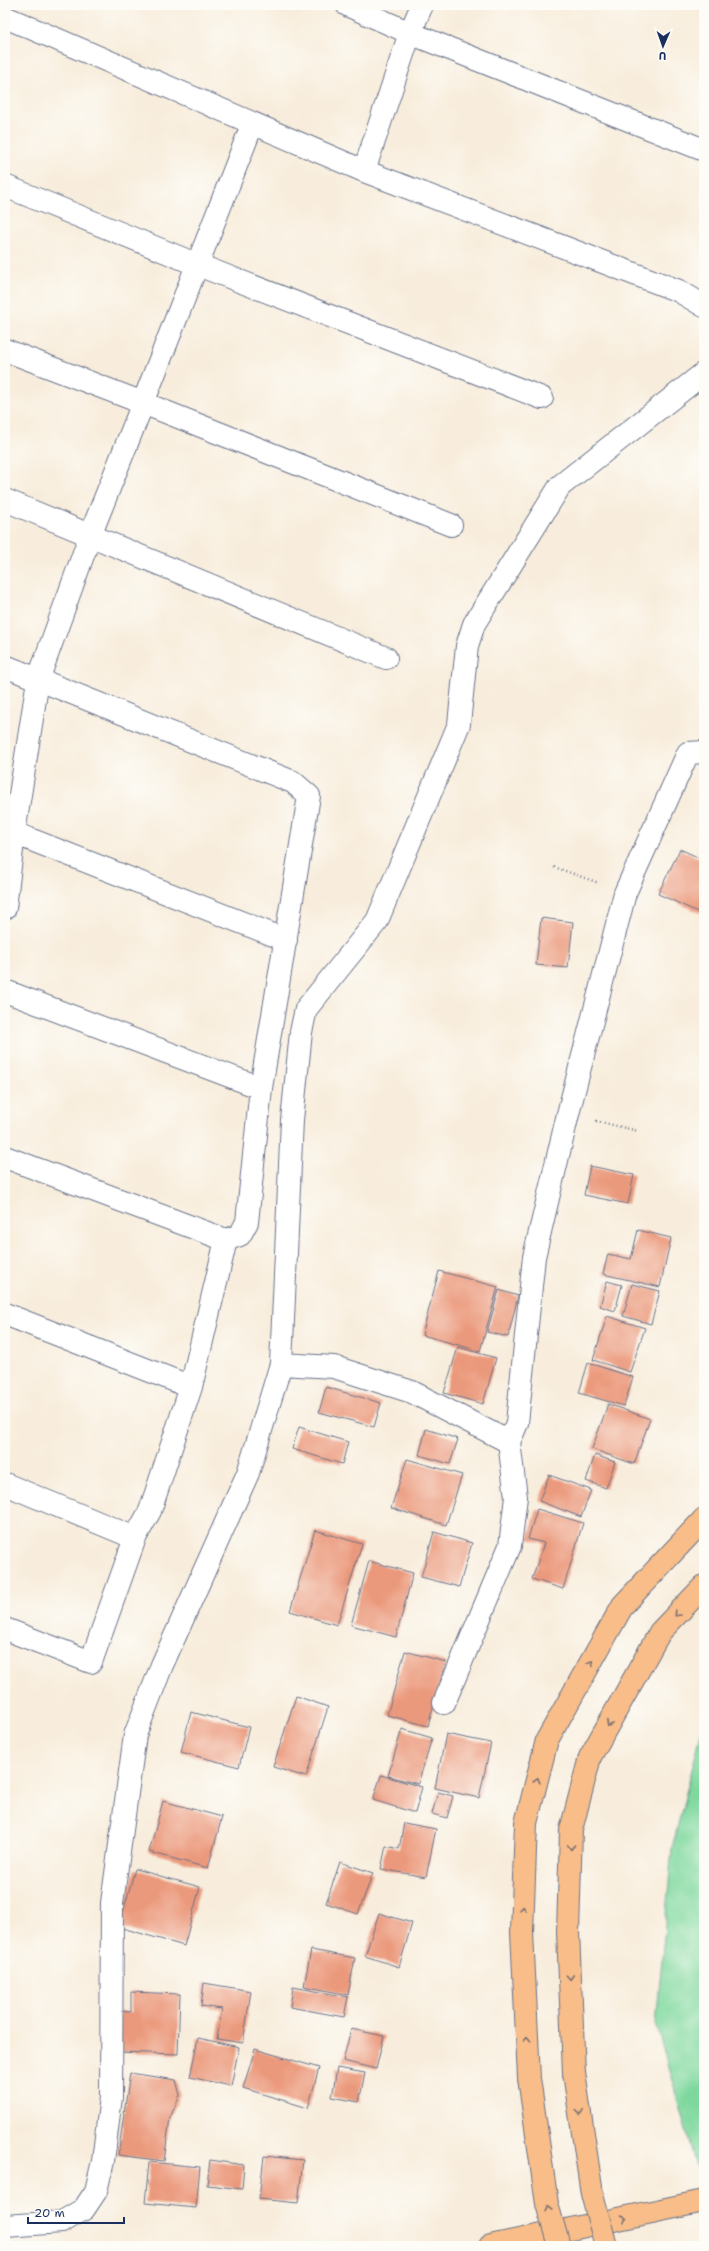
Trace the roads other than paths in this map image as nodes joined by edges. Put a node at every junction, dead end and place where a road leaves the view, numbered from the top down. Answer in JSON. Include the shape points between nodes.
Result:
{"nodes":[{"id":1,"x":347,"y":5,"type":"edge"},
{"id":2,"x":422,"y":5,"type":"edge"},
{"id":3,"x":5,"y":17,"type":"edge"},
{"id":4,"x":410,"y":33,"type":"junction"},
{"id":5,"x":252,"y":125,"type":"junction"},
{"id":6,"x":704,"y":150,"type":"edge"},
{"id":7,"x":364,"y":171,"type":"junction"},
{"id":8,"x":5,"y":186,"type":"edge"},
{"id":9,"x":198,"y":265,"type":"junction"},
{"id":10,"x":704,"y":306,"type":"edge"},
{"id":11,"x":5,"y":350,"type":"edge"},
{"id":12,"x":704,"y":373,"type":"edge"},
{"id":13,"x":542,"y":398,"type":"dead end"},
{"id":14,"x":143,"y":404,"type":"junction"},
{"id":15,"x":5,"y":500,"type":"edge"},
{"id":16,"x":451,"y":525,"type":"dead end"},
{"id":17,"x":90,"y":536,"type":"junction"},
{"id":18,"x":386,"y":658,"type":"dead end"},
{"id":19,"x":5,"y":666,"type":"edge"},
{"id":20,"x":38,"y":680,"type":"junction"},
{"id":21,"x":704,"y":752,"type":"edge"},
{"id":22,"x":14,"y":833,"type":"junction"},
{"id":23,"x":5,"y":908,"type":"edge"},
{"id":24,"x":286,"y":940,"type":"junction"},
{"id":25,"x":5,"y":991,"type":"edge"},
{"id":26,"x":261,"y":1088,"type":"junction"},
{"id":27,"x":5,"y":1157,"type":"edge"},
{"id":28,"x":226,"y":1240,"type":"junction"},
{"id":29,"x":5,"y":1314,"type":"edge"},
{"id":30,"x":281,"y":1364,"type":"junction"},
{"id":31,"x":191,"y":1387,"type":"junction"},
{"id":32,"x":509,"y":1442,"type":"junction"},
{"id":33,"x":5,"y":1484,"type":"edge"},
{"id":34,"x":704,"y":1519,"type":"edge"},
{"id":35,"x":135,"y":1538,"type":"junction"},
{"id":36,"x":704,"y":1586,"type":"edge"},
{"id":37,"x":5,"y":1629,"type":"edge"},
{"id":38,"x":444,"y":1703,"type":"dead end"},
{"id":39,"x":704,"y":2201,"type":"edge"},
{"id":40,"x":5,"y":2226,"type":"edge"},
{"id":41,"x":490,"y":2246,"type":"edge"},
{"id":42,"x":559,"y":2246,"type":"edge"},
{"id":43,"x":606,"y":2246,"type":"edge"}],
"edges":[{"from":1,"to":4,"type":"street"},
{"from":2,"to":4,"type":"street"},
{"from":3,"to":5,"type":"street"},
{"from":4,"to":6,"type":"street"},
{"from":4,"to":7,"type":"street"},
{"from":5,"to":7,"type":"street"},
{"from":5,"to":9,"type":"street"},
{"from":7,"to":10,"type":"street","via":[[679,291]]},
{"from":8,"to":9,"type":"street"},
{"from":9,"to":13,"type":"street"},
{"from":9,"to":14,"type":"street"},
{"from":11,"to":14,"type":"street"},
{"from":12,"to":30,"type":"street","via":[[560,486],[474,624],[467,646],[459,724],[376,921],[306,1009],[301,1032],[292,1120]]},
{"from":14,"to":16,"type":"street"},
{"from":14,"to":17,"type":"street"},
{"from":15,"to":17,"type":"street"},
{"from":17,"to":18,"type":"street"},
{"from":17,"to":20,"type":"street"},
{"from":19,"to":20,"type":"street"},
{"from":20,"to":22,"type":"street"},
{"from":20,"to":24,"type":"street","via":[[293,782],[309,796]]},
{"from":21,"to":32,"type":"street","via":[[688,754],[626,892],[534,1257],[517,1423]]},
{"from":22,"to":23,"type":"street"},
{"from":22,"to":24,"type":"street"},
{"from":24,"to":26,"type":"street"},
{"from":25,"to":26,"type":"street"},
{"from":26,"to":28,"type":"street","via":[[247,1222],[240,1234]]},
{"from":27,"to":28,"type":"street"},
{"from":28,"to":31,"type":"street"},
{"from":29,"to":31,"type":"street"},
{"from":30,"to":32,"type":"street","via":[[334,1367],[412,1392]]},
{"from":30,"to":40,"type":"street","via":[[248,1473],[162,1665],[135,1735],[112,1903],[111,2097],[103,2161],[96,2191],[84,2209],[62,2222]]},
{"from":31,"to":35,"type":"street","via":[[150,1511]]},
{"from":32,"to":38,"type":"street","via":[[516,1497],[510,1546]]},
{"from":33,"to":35,"type":"street"},
{"from":42,"to":34,"type":"highway","one_way":true,"bridge":true,"via":[[547,2204],[529,2078],[522,1932],[526,1823],[547,1740],[623,1605]]},
{"from":35,"to":37,"type":"street","via":[[91,1662]]},
{"from":36,"to":43,"type":"highway","one_way":true,"bridge":true,"via":[[660,1632],[590,1757],[571,1830],[568,1932],[574,2073],[592,2194]]},
{"from":41,"to":39,"type":"highway","one_way":true}]}
